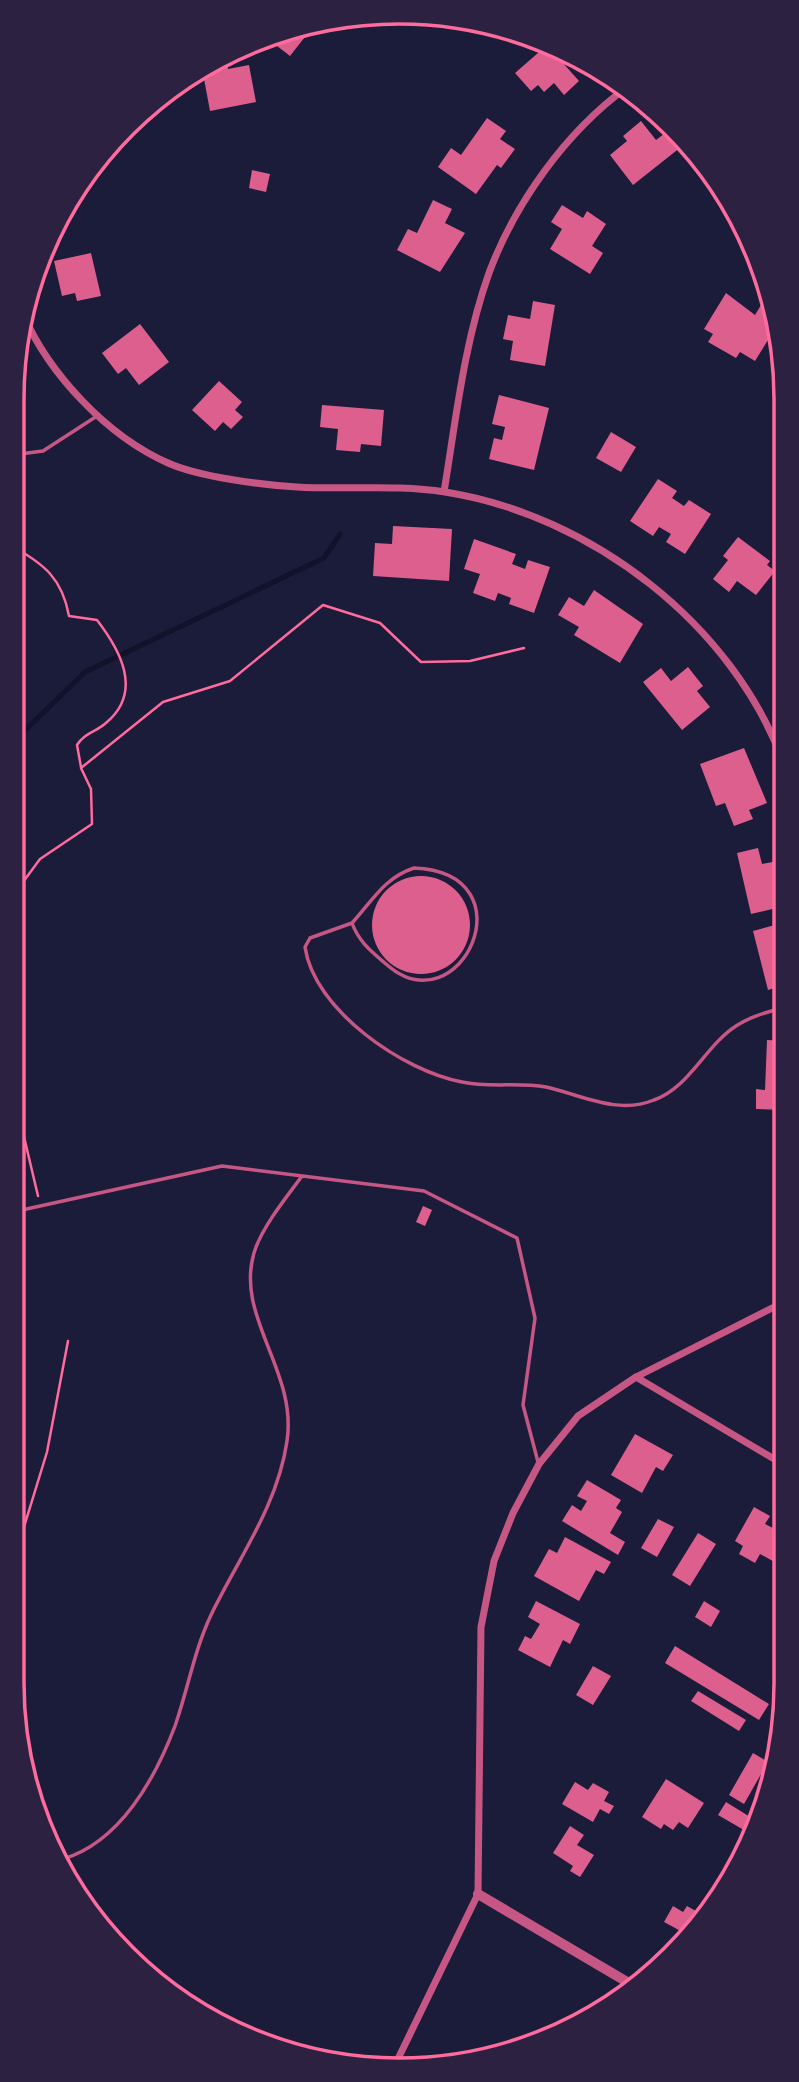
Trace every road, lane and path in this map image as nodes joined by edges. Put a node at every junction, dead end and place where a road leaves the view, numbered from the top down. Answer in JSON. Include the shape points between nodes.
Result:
{"nodes":[{"id":1,"x":617,"y":94,"type":"edge"},
{"id":2,"x":31,"y":332,"type":"edge"},
{"id":3,"x":99,"y":415,"type":"junction"},
{"id":4,"x":24,"y":453,"type":"edge"},
{"id":5,"x":444,"y":492,"type":"junction"},
{"id":6,"x":24,"y":553,"type":"edge"},
{"id":7,"x":524,"y":648,"type":"dead end"},
{"id":8,"x":774,"y":738,"type":"edge"},
{"id":9,"x":81,"y":768,"type":"junction"},
{"id":10,"x":24,"y":881,"type":"edge"},
{"id":11,"x":352,"y":923,"type":"junction"},
{"id":12,"x":774,"y":1010,"type":"edge"},
{"id":13,"x":24,"y":1136,"type":"edge"},
{"id":14,"x":302,"y":1176,"type":"junction"},
{"id":15,"x":41,"y":1206,"type":"junction"},
{"id":16,"x":24,"y":1210,"type":"edge"},
{"id":17,"x":774,"y":1307,"type":"edge"},
{"id":18,"x":68,"y":1341,"type":"dead end"},
{"id":19,"x":636,"y":1377,"type":"junction"},
{"id":20,"x":774,"y":1459,"type":"edge"},
{"id":21,"x":539,"y":1464,"type":"junction"},
{"id":22,"x":24,"y":1527,"type":"edge"},
{"id":23,"x":68,"y":1857,"type":"edge"},
{"id":24,"x":478,"y":1894,"type":"junction"},
{"id":25,"x":626,"y":1981,"type":"edge"},
{"id":26,"x":398,"y":2058,"type":"edge"}],
"edges":[{"from":1,"to":5,"type":"street","via":[[558,155],[521,206],[489,273],[459,393]]},
{"from":2,"to":3,"type":"street","via":[[70,389]]},
{"from":3,"to":4,"type":"lane","via":[[43,451]]},
{"from":3,"to":5,"type":"street","via":[[168,463],[224,477],[296,487]]},
{"from":5,"to":8,"type":"street","via":[[496,503],[597,548],[682,612],[722,654]]},
{"from":6,"to":9,"type":"path","via":[[44,564],[66,600],[69,616],[97,620],[112,639],[127,675],[125,699],[107,722],[77,745]]},
{"from":7,"to":9,"type":"path","via":[[470,661],[421,662],[380,623],[323,605],[230,681],[163,702]]},
{"from":9,"to":10,"type":"path","via":[[91,789],[92,824],[40,859]]},
{"from":11,"to":11,"type":"lane","via":[[358,939],[393,971],[427,979],[444,975],[470,953],[478,919],[470,895],[452,876],[414,868],[381,886]]},
{"from":11,"to":12,"type":"lane","via":[[310,938],[305,947],[316,981],[338,1009],[405,1062],[460,1082],[532,1086],[604,1104],[639,1104],[655,1100],[685,1079],[735,1026]]},
{"from":13,"to":15,"type":"path"},
{"from":14,"to":15,"type":"lane","via":[[222,1166]]},
{"from":14,"to":21,"type":"lane","via":[[424,1191],[517,1238],[535,1318],[523,1405]]},
{"from":14,"to":23,"type":"lane","via":[[256,1248],[251,1271],[257,1322],[285,1387],[289,1417],[282,1468],[211,1616],[164,1752],[114,1830],[97,1844]]},
{"from":15,"to":16,"type":"lane"},
{"from":17,"to":19,"type":"street"},
{"from":18,"to":22,"type":"path","via":[[47,1452]]},
{"from":19,"to":20,"type":"street"},
{"from":19,"to":21,"type":"street","via":[[578,1416]]},
{"from":21,"to":24,"type":"street","via":[[494,1562],[481,1627]]},
{"from":24,"to":25,"type":"street"},
{"from":24,"to":26,"type":"street"}]}
